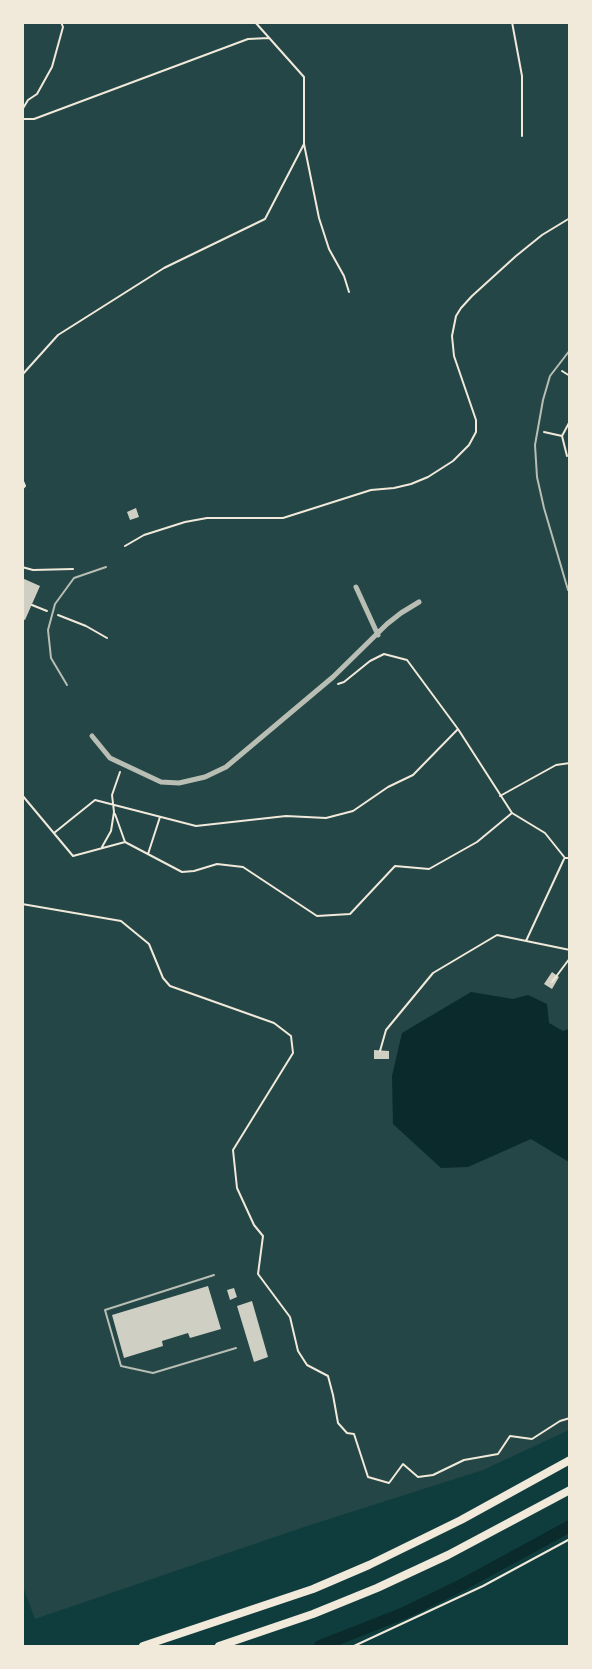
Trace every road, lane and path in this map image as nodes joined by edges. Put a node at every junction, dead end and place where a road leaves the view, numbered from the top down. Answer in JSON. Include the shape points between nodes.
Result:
{"nodes":[{"id":1,"x":61,"y":22,"type":"edge"},
{"id":2,"x":255,"y":22,"type":"edge"},
{"id":3,"x":512,"y":22,"type":"edge"},
{"id":4,"x":269,"y":38,"type":"junction"},
{"id":5,"x":22,"y":110,"type":"edge"},
{"id":6,"x":22,"y":119,"type":"edge"},
{"id":7,"x":522,"y":136,"type":"dead end"},
{"id":8,"x":304,"y":144,"type":"junction"},
{"id":9,"x":570,"y":218,"type":"edge"},
{"id":10,"x":349,"y":292,"type":"dead end"},
{"id":11,"x":570,"y":350,"type":"edge"},
{"id":12,"x":22,"y":375,"type":"edge"},
{"id":13,"x":570,"y":421,"type":"edge"},
{"id":14,"x":538,"y":430,"type":"junction"},
{"id":15,"x":562,"y":436,"type":"junction"},
{"id":16,"x":567,"y":456,"type":"dead end"},
{"id":17,"x":22,"y":479,"type":"edge"},
{"id":18,"x":22,"y":489,"type":"edge"},
{"id":19,"x":124,"y":546,"type":"dead end"},
{"id":20,"x":22,"y":567,"type":"edge"},
{"id":21,"x":106,"y":567,"type":"dead end"},
{"id":22,"x":73,"y":569,"type":"dead end"},
{"id":23,"x":356,"y":587,"type":"dead end"},
{"id":24,"x":568,"y":590,"type":"dead end"},
{"id":25,"x":420,"y":602,"type":"dead end"},
{"id":26,"x":32,"y":605,"type":"dead end"},
{"id":27,"x":52,"y":613,"type":"junction"},
{"id":28,"x":378,"y":635,"type":"junction"},
{"id":29,"x":107,"y":638,"type":"dead end"},
{"id":30,"x":333,"y":677,"type":"junction"},
{"id":31,"x":67,"y":685,"type":"dead end"},
{"id":32,"x":458,"y":729,"type":"junction"},
{"id":33,"x":92,"y":736,"type":"dead end"},
{"id":34,"x":570,"y":763,"type":"edge"},
{"id":35,"x":124,"y":765,"type":"junction"},
{"id":36,"x":22,"y":795,"type":"edge"},
{"id":37,"x":500,"y":796,"type":"junction"},
{"id":38,"x":113,"y":805,"type":"junction"},
{"id":39,"x":114,"y":812,"type":"junction"},
{"id":40,"x":512,"y":813,"type":"junction"},
{"id":41,"x":160,"y":817,"type":"junction"},
{"id":42,"x":54,"y":833,"type":"junction"},
{"id":43,"x":125,"y":842,"type":"junction"},
{"id":44,"x":102,"y":847,"type":"junction"},
{"id":45,"x":148,"y":854,"type":"junction"},
{"id":46,"x":565,"y":858,"type":"junction"},
{"id":47,"x":570,"y":858,"type":"edge"},
{"id":48,"x":22,"y":904,"type":"edge"},
{"id":49,"x":526,"y":941,"type":"junction"},
{"id":50,"x":570,"y":950,"type":"edge"},
{"id":51,"x":570,"y":958,"type":"edge"},
{"id":52,"x":552,"y":982,"type":"dead end"},
{"id":53,"x":380,"y":1051,"type":"dead end"},
{"id":54,"x":214,"y":1275,"type":"dead end"},
{"id":55,"x":236,"y":1348,"type":"dead end"},
{"id":56,"x":570,"y":1418,"type":"edge"},
{"id":57,"x":570,"y":1460,"type":"edge"},
{"id":58,"x":570,"y":1490,"type":"edge"},
{"id":59,"x":570,"y":1539,"type":"edge"},
{"id":60,"x":144,"y":1647,"type":"edge"},
{"id":61,"x":219,"y":1647,"type":"edge"},
{"id":62,"x":354,"y":1647,"type":"edge"}],
"edges":[{"from":1,"to":5,"type":"path","via":[[52,67],[37,94]]},
{"from":2,"to":4,"type":"path"},
{"from":3,"to":7,"type":"path","via":[[522,76]]},
{"from":4,"to":6,"type":"path","via":[[248,39],[34,119]]},
{"from":4,"to":8,"type":"path","via":[[304,77]]},
{"from":8,"to":10,"type":"path","via":[[329,249]]},
{"from":8,"to":12,"type":"path","via":[[265,219],[164,268],[58,335]]},
{"from":9,"to":19,"type":"path","via":[[516,256],[456,316],[454,356],[476,420],[476,432],[470,445],[453,461],[411,484],[371,490],[291,516],[207,518],[185,522]]},
{"from":11,"to":14,"type":"lane","via":[[550,376]]},
{"from":13,"to":15,"type":"path"},
{"from":14,"to":15,"type":"path"},
{"from":14,"to":24,"type":"lane","via":[[537,477]]},
{"from":15,"to":16,"type":"path"},
{"from":17,"to":18,"type":"path"},
{"from":20,"to":22,"type":"path"},
{"from":21,"to":27,"type":"lane","via":[[74,578]]},
{"from":23,"to":28,"type":"street"},
{"from":25,"to":28,"type":"street","via":[[401,613]]},
{"from":26,"to":27,"type":"path"},
{"from":27,"to":29,"type":"path"},
{"from":27,"to":31,"type":"lane","via":[[48,630],[51,658]]},
{"from":28,"to":30,"type":"street"},
{"from":30,"to":32,"type":"path","via":[[338,685],[384,654],[407,660]]},
{"from":30,"to":35,"type":"street","via":[[225,767],[205,777],[179,783],[161,782]]},
{"from":32,"to":37,"type":"path"},
{"from":32,"to":41,"type":"path","via":[[413,775],[352,811],[326,818],[286,816],[196,826]]},
{"from":33,"to":35,"type":"street","via":[[110,758]]},
{"from":34,"to":37,"type":"path","via":[[556,765]]},
{"from":35,"to":38,"type":"path","via":[[112,795]]},
{"from":36,"to":42,"type":"path"},
{"from":37,"to":40,"type":"path"},
{"from":38,"to":39,"type":"path"},
{"from":38,"to":41,"type":"path"},
{"from":38,"to":42,"type":"path","via":[[95,800]]},
{"from":39,"to":43,"type":"path"},
{"from":39,"to":44,"type":"path","via":[[111,831]]},
{"from":40,"to":45,"type":"path","via":[[477,842],[429,868],[395,866],[350,914],[317,916],[243,867],[216,864],[182,872]]},
{"from":40,"to":46,"type":"path","via":[[545,833]]},
{"from":41,"to":45,"type":"path"},
{"from":42,"to":44,"type":"path","via":[[73,856]]},
{"from":43,"to":44,"type":"path"},
{"from":43,"to":45,"type":"path"},
{"from":46,"to":47,"type":"path"},
{"from":46,"to":49,"type":"path"},
{"from":48,"to":56,"type":"path","via":[[121,921],[149,944],[163,978],[171,986],[274,1023],[291,1036],[292,1053],[233,1150],[237,1188],[263,1236],[258,1274],[290,1317],[298,1351],[307,1365],[328,1376],[338,1423],[347,1433],[354,1434],[368,1477],[389,1483],[403,1464],[418,1477],[433,1475],[464,1460],[498,1454],[510,1436],[532,1439]]},
{"from":49,"to":50,"type":"path"},
{"from":49,"to":53,"type":"path","via":[[497,935],[433,973],[386,1030]]},
{"from":51,"to":52,"type":"path"},
{"from":54,"to":55,"type":"lane","via":[[105,1310],[121,1366],[153,1373]]},
{"from":57,"to":60,"type":"main road","via":[[461,1520],[360,1569]]},
{"from":58,"to":61,"type":"main road","via":[[377,1588]]},
{"from":59,"to":62,"type":"path","via":[[483,1586]]}]}
